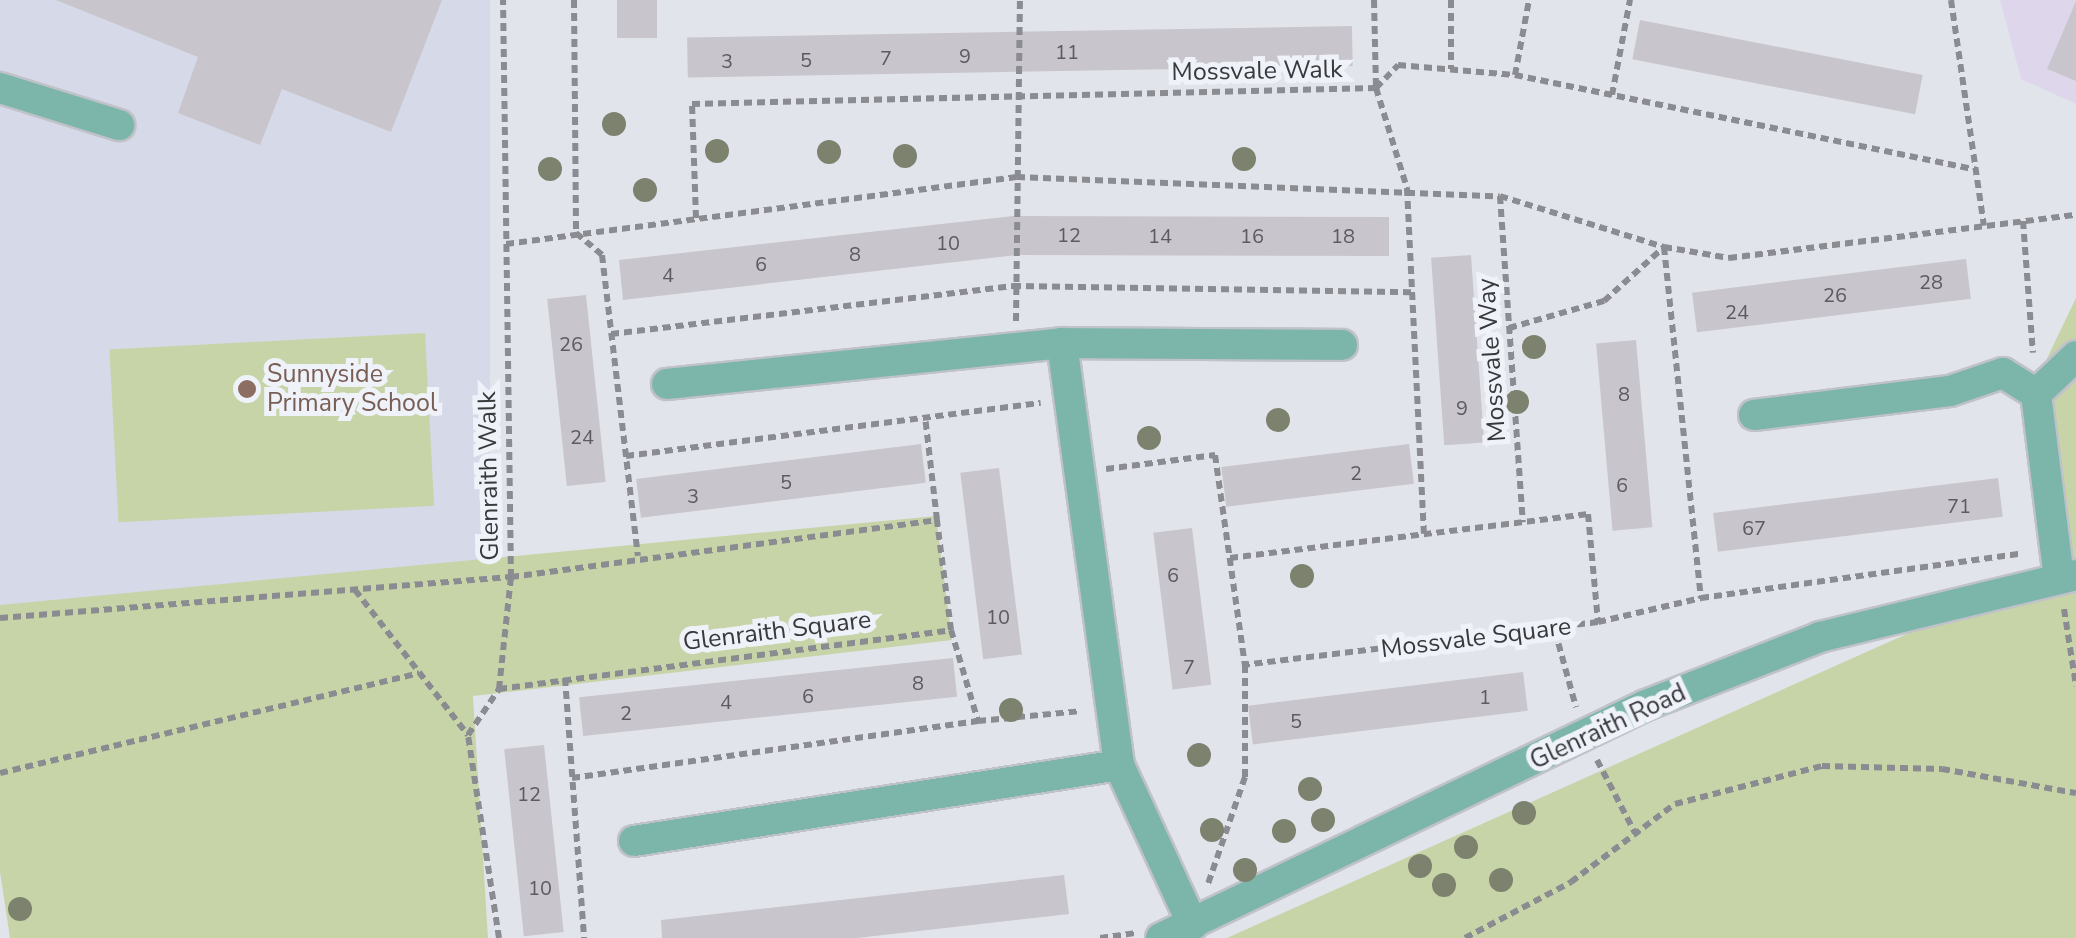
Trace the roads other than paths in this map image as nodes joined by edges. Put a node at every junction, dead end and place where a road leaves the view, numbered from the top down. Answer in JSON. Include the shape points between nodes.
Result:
{"nodes":[{"id":1,"x":0,"y":88,"type":"edge"},
{"id":2,"x":119,"y":125,"type":"dead end"},
{"id":3,"x":1062,"y":343,"type":"junction"},
{"id":4,"x":1342,"y":345,"type":"dead end"},
{"id":5,"x":2076,"y":356,"type":"edge"},
{"id":6,"x":667,"y":384,"type":"dead end"},
{"id":7,"x":2036,"y":394,"type":"junction"},
{"id":8,"x":1754,"y":415,"type":"dead end"},
{"id":9,"x":2063,"y":567,"type":"edge"},
{"id":10,"x":1119,"y":765,"type":"junction"},
{"id":11,"x":634,"y":840,"type":"dead end"},
{"id":12,"x":1194,"y":925,"type":"junction"},
{"id":13,"x":1161,"y":938,"type":"edge"}],
"edges":[{"from":1,"to":2,"type":"street"},
{"from":3,"to":4,"type":"street"},
{"from":3,"to":6,"type":"street"},
{"from":3,"to":10,"type":"street"},
{"from":5,"to":7,"type":"street"},
{"from":7,"to":8,"type":"street","via":[[2003,373],[1950,391]]},
{"from":7,"to":9,"type":"street"},
{"from":9,"to":12,"type":"street","name":"Glenraith Road","via":[[1820,637],[1584,736]]},
{"from":10,"to":11,"type":"street"},
{"from":10,"to":12,"type":"street"},
{"from":12,"to":13,"type":"street","name":"Glenraith Road"}]}
